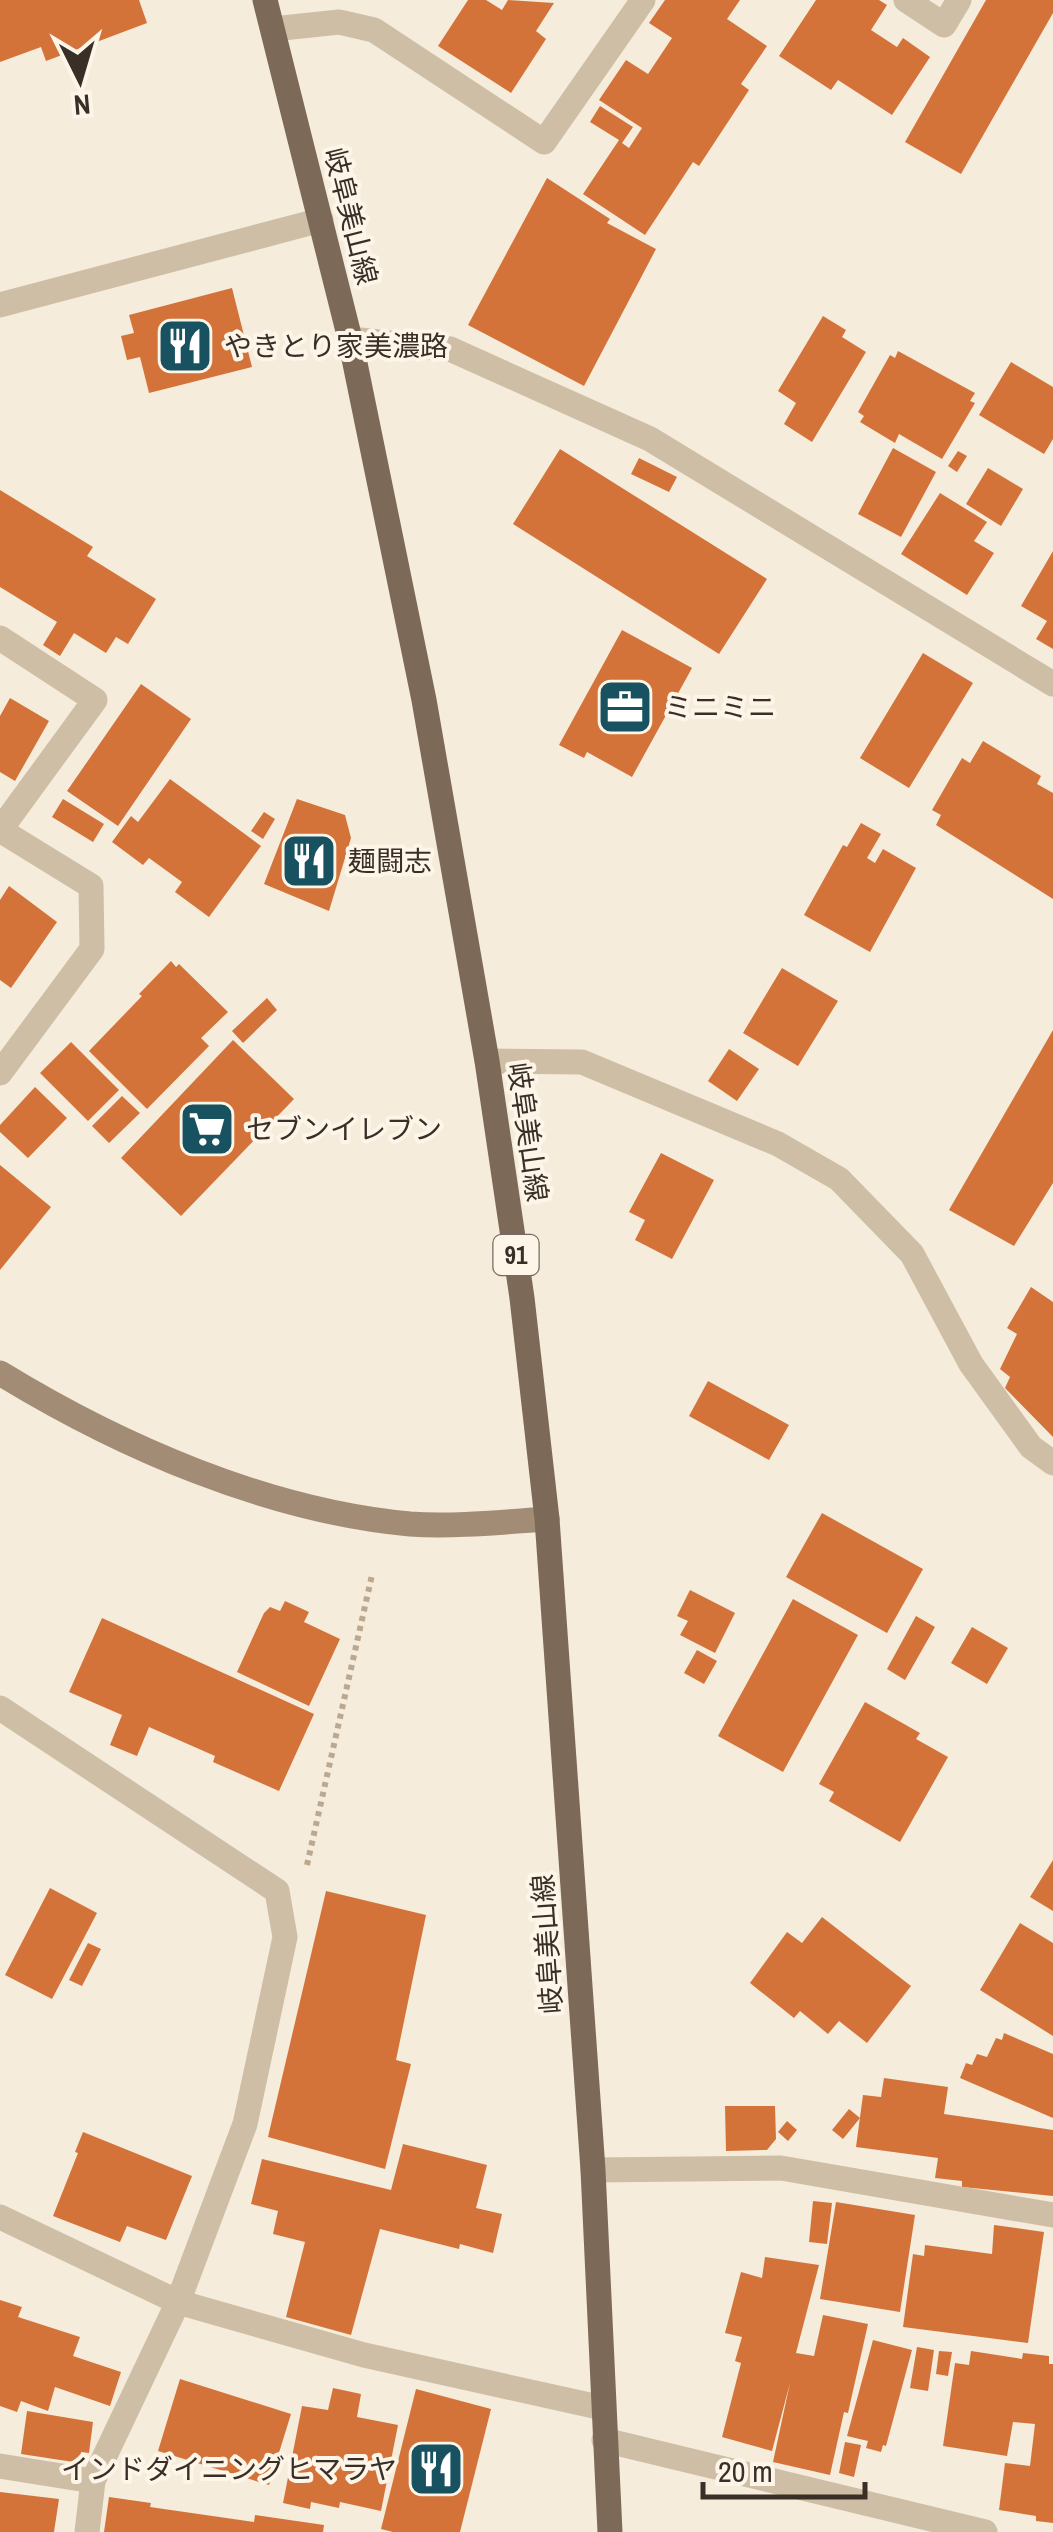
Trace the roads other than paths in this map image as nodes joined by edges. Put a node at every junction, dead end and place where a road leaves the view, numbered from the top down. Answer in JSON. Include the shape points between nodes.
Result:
{"nodes":[{"id":1,"x":265,"y":0,"type":"edge"},
{"id":2,"x":643,"y":0,"type":"edge"},
{"id":3,"x":906,"y":0,"type":"edge"},
{"id":4,"x":958,"y":0,"type":"edge"},
{"id":5,"x":273,"y":29,"type":"junction"},
{"id":6,"x":320,"y":220,"type":"junction"},
{"id":7,"x":0,"y":306,"type":"edge"},
{"id":8,"x":350,"y":338,"type":"junction"},
{"id":9,"x":0,"y":638,"type":"edge"},
{"id":10,"x":1053,"y":684,"type":"edge"},
{"id":11,"x":0,"y":830,"type":"edge"},
{"id":12,"x":487,"y":1061,"type":"junction"},
{"id":13,"x":0,"y":1073,"type":"edge"},
{"id":14,"x":0,"y":1373,"type":"edge"},
{"id":15,"x":1053,"y":1463,"type":"edge"},
{"id":16,"x":547,"y":1520,"type":"junction"},
{"id":17,"x":0,"y":1708,"type":"edge"},
{"id":18,"x":592,"y":2170,"type":"junction"},
{"id":19,"x":1053,"y":2215,"type":"edge"},
{"id":20,"x":0,"y":2218,"type":"edge"},
{"id":21,"x":178,"y":2302,"type":"junction"},
{"id":22,"x":603,"y":2408,"type":"junction"},
{"id":23,"x":604,"y":2440,"type":"junction"},
{"id":24,"x":0,"y":2466,"type":"edge"},
{"id":25,"x":93,"y":2481,"type":"junction"},
{"id":26,"x":87,"y":2532,"type":"edge"},
{"id":27,"x":610,"y":2532,"type":"edge"},
{"id":28,"x":985,"y":2532,"type":"edge"}],
"edges":[{"from":1,"to":5,"type":"main road","name":"岐阜美山線","number":"91"},
{"from":2,"to":5,"type":"street","via":[[544,142],[374,30],[339,22]]},
{"from":3,"to":4,"type":"street","via":[[944,24]]},
{"from":5,"to":6,"type":"main road","name":"岐阜美山線","number":"91"},
{"from":6,"to":7,"type":"street"},
{"from":6,"to":8,"type":"main road","name":"岐阜美山線","number":"91"},
{"from":8,"to":10,"type":"street","via":[[450,349],[650,439]]},
{"from":8,"to":12,"type":"main road","name":"岐阜美山線","number":"91","via":[[424,700]]},
{"from":9,"to":11,"type":"street","via":[[95,700]]},
{"from":11,"to":13,"type":"street","via":[[91,886],[92,949]]},
{"from":12,"to":15,"type":"street","via":[[582,1062],[778,1144],[839,1180],[912,1254],[971,1364],[1030,1447]]},
{"from":12,"to":16,"type":"main road","name":"岐阜美山線","number":"91"},
{"from":14,"to":16,"type":"street","via":[[85,1422],[305,1508],[408,1524]]},
{"from":16,"to":18,"type":"main road","name":"岐阜美山線","number":"91"},
{"from":17,"to":21,"type":"street","via":[[277,1891],[284,1937],[245,2124]]},
{"from":18,"to":19,"type":"street","via":[[781,2168]]},
{"from":18,"to":22,"type":"main road","name":"岐阜美山線","number":"91"},
{"from":20,"to":21,"type":"street"},
{"from":21,"to":22,"type":"street","via":[[364,2355]]},
{"from":21,"to":25,"type":"street"},
{"from":22,"to":23,"type":"main road","name":"岐阜美山線","number":"91"},
{"from":23,"to":27,"type":"main road","name":"岐阜美山線","number":"91"},
{"from":23,"to":28,"type":"street"},
{"from":24,"to":25,"type":"street"},
{"from":25,"to":26,"type":"street"}]}
